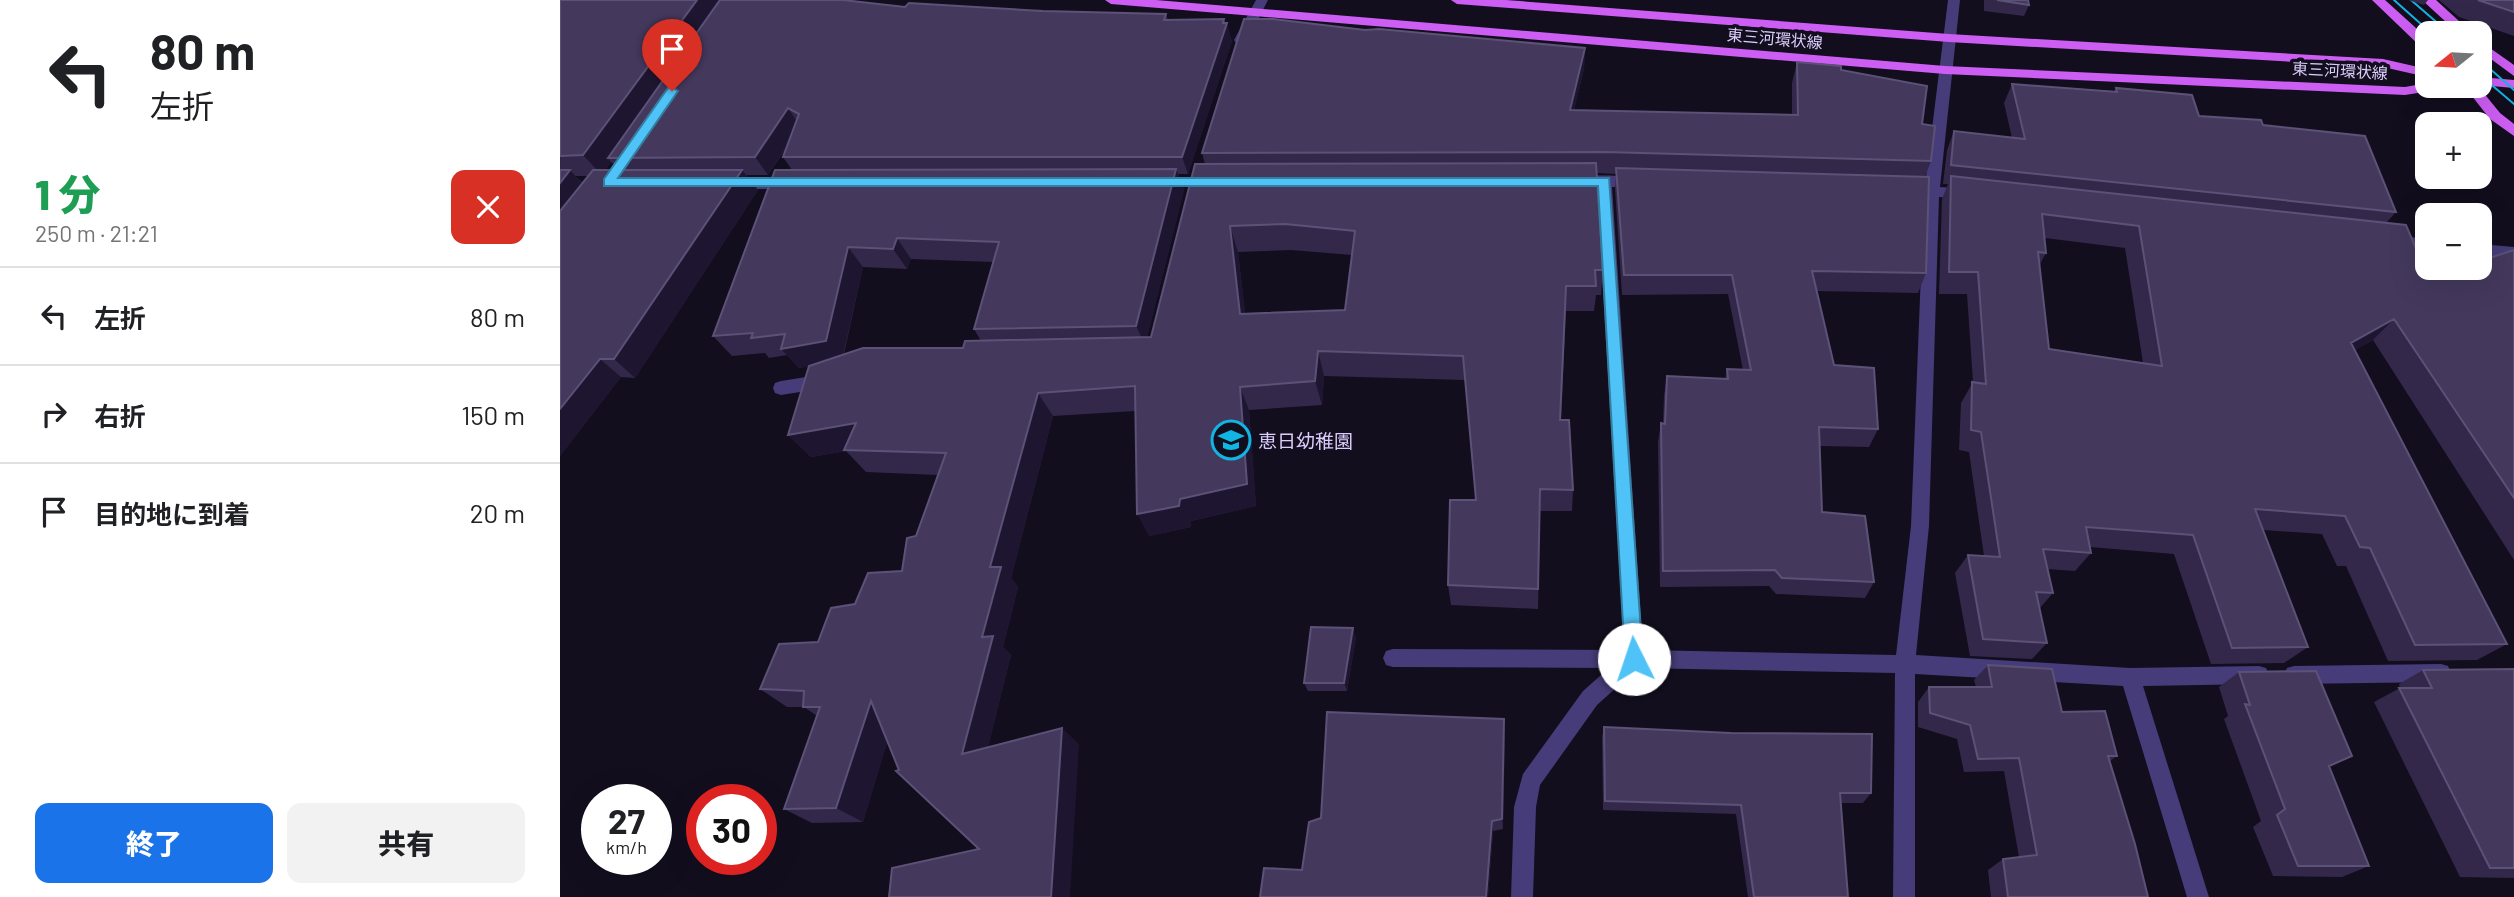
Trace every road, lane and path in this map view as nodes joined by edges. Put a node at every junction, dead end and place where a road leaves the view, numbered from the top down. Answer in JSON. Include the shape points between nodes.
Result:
{"nodes":[{"id":1,"x":1111,"y":0,"type":"edge"},
{"id":2,"x":1457,"y":0,"type":"edge"},
{"id":3,"x":1954,"y":0,"type":"edge"},
{"id":4,"x":2378,"y":0,"type":"edge"},
{"id":5,"x":2428,"y":0,"type":"edge"},
{"id":6,"x":1259,"y":6,"type":"edge"},
{"id":7,"x":2452,"y":21,"type":"edge"},
{"id":8,"x":2415,"y":34,"type":"edge"},
{"id":9,"x":1949,"y":38,"type":"junction"},
{"id":10,"x":2492,"y":55,"type":"edge"},
{"id":11,"x":1236,"y":56,"type":"edge"},
{"id":12,"x":1945,"y":70,"type":"junction"},
{"id":13,"x":2415,"y":70,"type":"edge"},
{"id":14,"x":2514,"y":72,"type":"edge"},
{"id":15,"x":2492,"y":83,"type":"edge"},
{"id":16,"x":2514,"y":84,"type":"edge"},
{"id":17,"x":2415,"y":89,"type":"edge"},
{"id":18,"x":2481,"y":98,"type":"edge"},
{"id":19,"x":2514,"y":131,"type":"edge"},
{"id":20,"x":1563,"y":181,"type":"edge"},
{"id":21,"x":1604,"y":181,"type":"junction"},
{"id":22,"x":1659,"y":183,"type":"edge"},
{"id":23,"x":720,"y":184,"type":"edge"},
{"id":24,"x":802,"y":184,"type":"edge"},
{"id":25,"x":1891,"y":189,"type":"edge"},
{"id":26,"x":1932,"y":190,"type":"junction"},
{"id":27,"x":1987,"y":196,"type":"edge"},
{"id":28,"x":2372,"y":238,"type":"edge"},
{"id":29,"x":2415,"y":243,"type":"edge"},
{"id":30,"x":2492,"y":251,"type":"edge"},
{"id":31,"x":2514,"y":253,"type":"edge"},
{"id":32,"x":845,"y":376,"type":"edge"},
{"id":33,"x":781,"y":388,"type":"dead end"},
{"id":34,"x":1393,"y":658,"type":"dead end"},
{"id":35,"x":1634,"y":659,"type":"junction"},
{"id":36,"x":1905,"y":664,"type":"junction"},
{"id":37,"x":2459,"y":672,"type":"edge"},
{"id":38,"x":2130,"y":677,"type":"junction"},
{"id":39,"x":1522,"y":897,"type":"edge"},
{"id":40,"x":1904,"y":897,"type":"edge"},
{"id":41,"x":2198,"y":897,"type":"edge"}],
"edges":[{"from":1,"to":6,"type":"main road","name":"東三河環状線"},
{"from":2,"to":9,"type":"main road","name":"東三河環状線"},
{"from":3,"to":9,"type":"street"},
{"from":4,"to":8,"type":"main road"},
{"from":5,"to":7,"type":"main road"},
{"from":6,"to":11,"type":"street"},
{"from":6,"to":12,"type":"main road","name":"東三河環状線"},
{"from":9,"to":12,"type":"street"},
{"from":9,"to":13,"type":"main road","name":"東三河環状線","via":[[2383,63]]},
{"from":10,"to":14,"type":"main road"},
{"from":12,"to":17,"type":"main road","name":"東三河環状線"},
{"from":12,"to":26,"type":"street"},
{"from":15,"to":16,"type":"main road"},
{"from":18,"to":19,"type":"main road"},
{"from":20,"to":21,"type":"street"},
{"from":21,"to":22,"type":"street"},
{"from":21,"to":35,"type":"street"},
{"from":23,"to":24,"type":"street"},
{"from":25,"to":26,"type":"street"},
{"from":26,"to":27,"type":"street"},
{"from":26,"to":36,"type":"street","via":[[1920,526]]},
{"from":28,"to":29,"type":"street"},
{"from":30,"to":31,"type":"street"},
{"from":32,"to":33,"type":"street"},
{"from":34,"to":35,"type":"street"},
{"from":35,"to":36,"type":"street"},
{"from":35,"to":39,"type":"street","via":[[1590,698],[1530,781]]},
{"from":36,"to":38,"type":"street"},
{"from":36,"to":40,"type":"street"},
{"from":37,"to":38,"type":"street"},
{"from":38,"to":41,"type":"street"}]}
